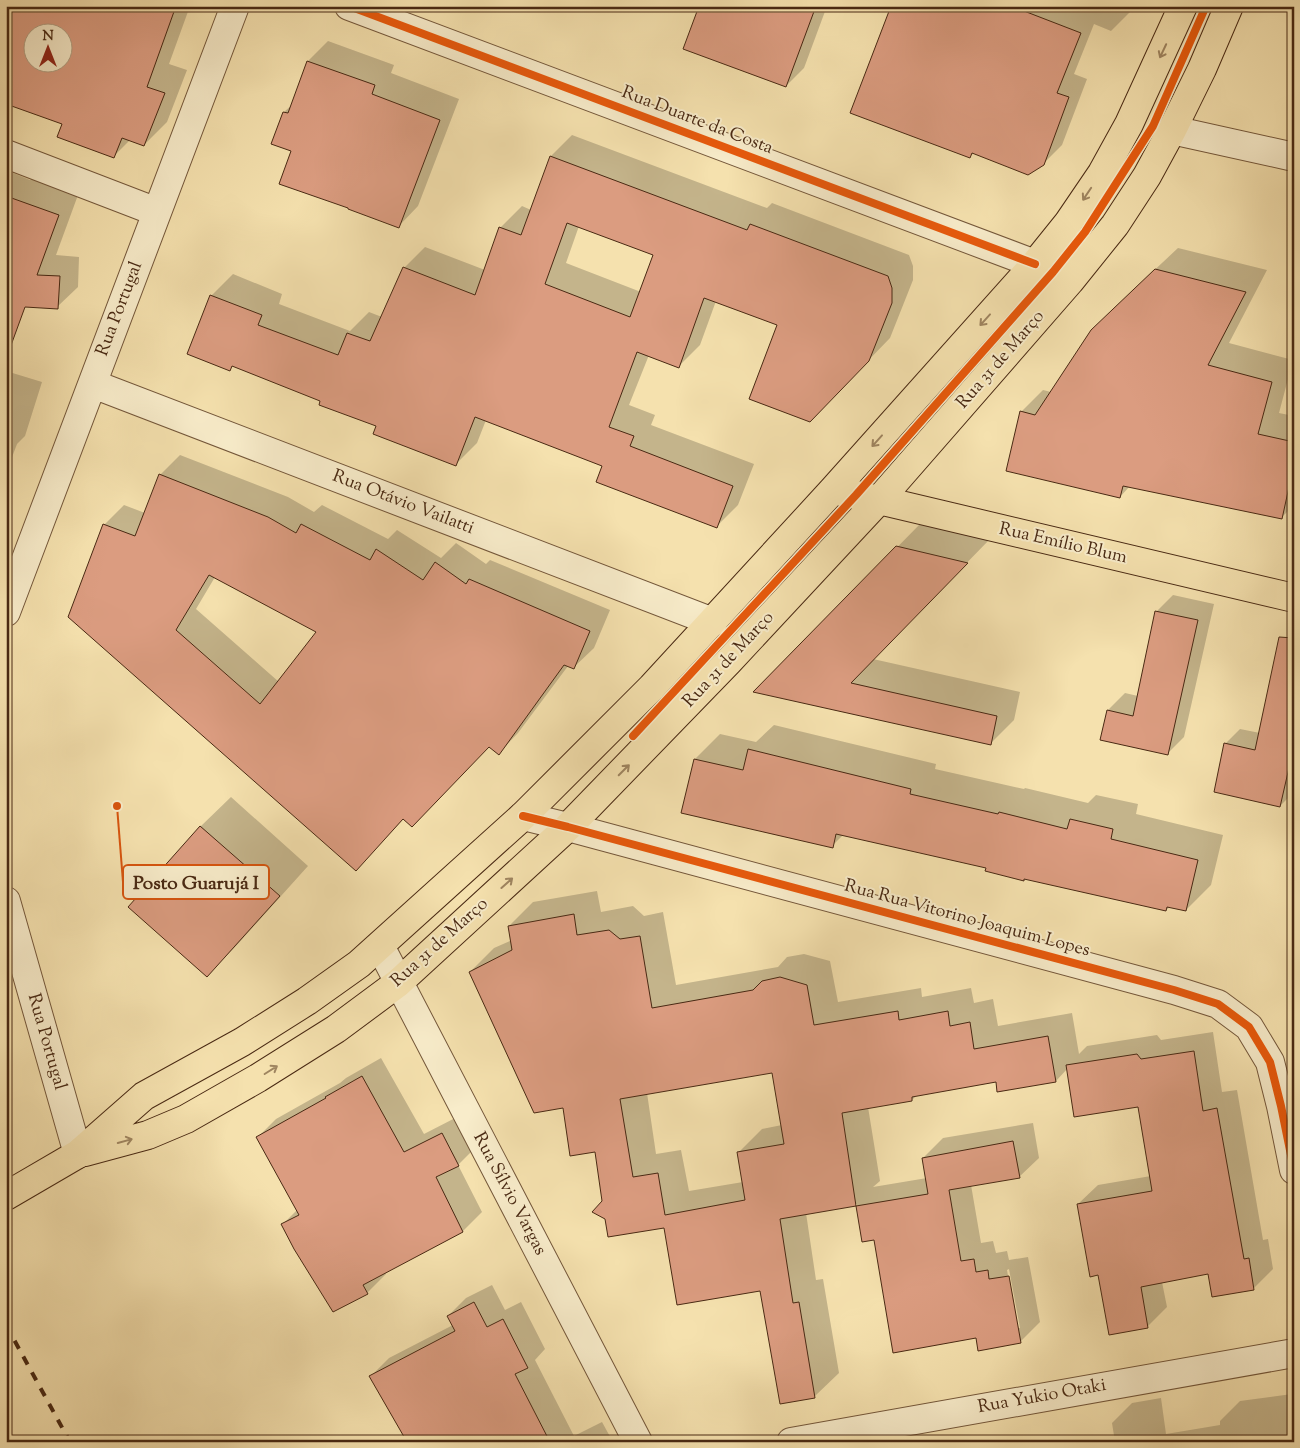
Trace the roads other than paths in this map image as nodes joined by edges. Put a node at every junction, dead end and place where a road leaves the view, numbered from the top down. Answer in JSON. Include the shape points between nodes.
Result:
{"nodes":[{"id":1,"x":235,"y":6,"type":"edge"},
{"id":2,"x":349,"y":6,"type":"edge"},
{"id":3,"x":1183,"y":6,"type":"edge"},
{"id":4,"x":1229,"y":6,"type":"edge"},
{"id":5,"x":1172,"y":130,"type":"junction"},
{"id":6,"x":6,"y":154,"type":"edge"},
{"id":7,"x":1294,"y":158,"type":"edge"},
{"id":8,"x":157,"y":212,"type":"junction"},
{"id":9,"x":1035,"y":264,"type":"junction"},
{"id":10,"x":92,"y":384,"type":"junction"},
{"id":11,"x":833,"y":490,"type":"junction"},
{"id":12,"x":879,"y":500,"type":"junction"},
{"id":13,"x":1294,"y":598,"type":"edge"},
{"id":14,"x":6,"y":612,"type":"edge"},
{"id":15,"x":713,"y":622,"type":"junction"},
{"id":16,"x":523,"y":816,"type":"junction"},
{"id":17,"x":568,"y":827,"type":"junction"},
{"id":18,"x":6,"y":901,"type":"edge"},
{"id":19,"x":380,"y":946,"type":"junction"},
{"id":20,"x":398,"y":982,"type":"junction"},
{"id":21,"x":78,"y":1154,"type":"junction"},
{"id":22,"x":1294,"y":1170,"type":"edge"},
{"id":23,"x":6,"y":1196,"type":"edge"},
{"id":24,"x":1294,"y":1353,"type":"edge"},
{"id":25,"x":638,"y":1442,"type":"edge"},
{"id":26,"x":791,"y":1442,"type":"edge"}],
"edges":[{"from":1,"to":8,"type":"street","name":"Rua Portugal"},
{"from":2,"to":9,"type":"street","name":"Rua Duarte da Costa"},
{"from":3,"to":9,"type":"main road","name":"Rua 31 de Março","one_way":true,"via":[[1129,124],[1068,223]]},
{"from":4,"to":5,"type":"main road","name":"Rua 31 de Março"},
{"from":5,"to":7,"type":"street"},
{"from":5,"to":12,"type":"main road","name":"Rua 31 de Março","via":[[1115,225]]},
{"from":6,"to":8,"type":"street"},
{"from":8,"to":10,"type":"street","name":"Rua Portugal"},
{"from":9,"to":11,"type":"main road","name":"Rua 31 de Março","one_way":true},
{"from":10,"to":14,"type":"street","name":"Rua Portugal"},
{"from":10,"to":15,"type":"street","name":"Rua Otávio Vailatti"},
{"from":11,"to":12,"type":"main road","name":"Rua Emílio Blum"},
{"from":11,"to":15,"type":"main road","name":"Rua 31 de Março"},
{"from":12,"to":13,"type":"main road","name":"Rua Emílio Blum"},
{"from":17,"to":12,"type":"main road","name":"Rua 31 de Março","one_way":true},
{"from":15,"to":16,"type":"main road","name":"Rua 31 de Março"},
{"from":16,"to":17,"type":"street","name":"Rua Rua Vitorino Joaquim Lopes"},
{"from":16,"to":19,"type":"main road","name":"Rua 31 de Março"},
{"from":20,"to":17,"type":"main road","name":"Rua 31 de Março","one_way":true},
{"from":17,"to":22,"type":"street","name":"Rua Rua Vitorino Joaquim Lopes","via":[[1218,1004],[1249,1027],[1270,1062]]},
{"from":18,"to":21,"type":"street","name":"Rua Portugal"},
{"from":19,"to":20,"type":"street","name":"Rua Sílvio Vargas"},
{"from":19,"to":21,"type":"main road","name":"Rua 31 de Março","via":[[307,1001],[242,1042],[144,1096]]},
{"from":21,"to":20,"type":"main road","name":"Rua 31 de Março","one_way":true,"via":[[148,1135],[186,1119],[336,1029]]},
{"from":20,"to":25,"type":"street","name":"Rua Sílvio Vargas"},
{"from":21,"to":23,"type":"main road","name":"Rua 31 de Março"},
{"from":24,"to":26,"type":"street","name":"Rua Yukio Otaki"}]}
